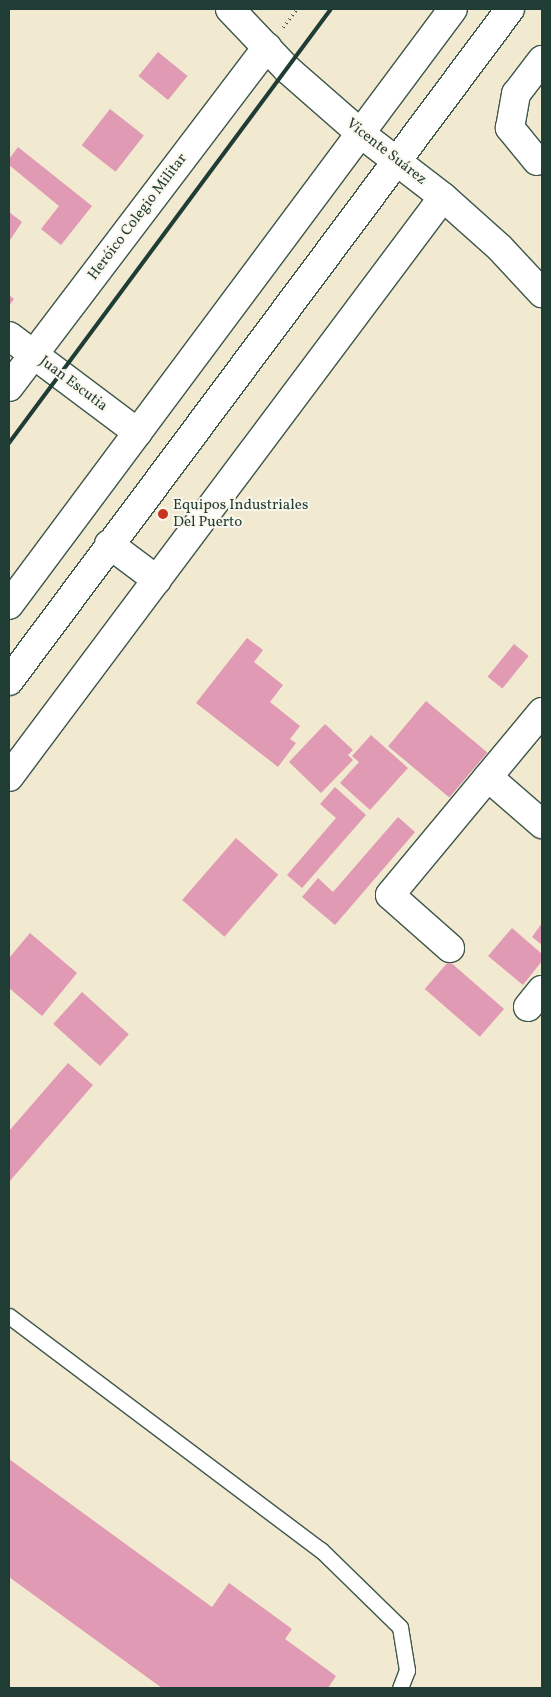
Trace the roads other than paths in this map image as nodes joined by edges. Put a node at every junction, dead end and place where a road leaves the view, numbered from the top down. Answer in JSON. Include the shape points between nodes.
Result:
{"nodes":[{"id":1,"x":230,"y":9,"type":"edge"},
{"id":2,"x":453,"y":9,"type":"edge"},
{"id":3,"x":510,"y":9,"type":"edge"},
{"id":4,"x":267,"y":47,"type":"junction"},
{"id":5,"x":542,"y":60,"type":"edge"},
{"id":6,"x":360,"y":134,"type":"junction"},
{"id":7,"x":397,"y":160,"type":"junction"},
{"id":8,"x":537,"y":161,"type":"dead end"},
{"id":9,"x":443,"y":197,"type":"junction"},
{"id":10,"x":542,"y":293,"type":"edge"},
{"id":11,"x":9,"y":336,"type":"edge"},
{"id":12,"x":34,"y":354,"type":"junction"},
{"id":13,"x":9,"y":387,"type":"edge"},
{"id":14,"x":138,"y":432,"type":"junction"},
{"id":15,"x":109,"y":544,"type":"junction"},
{"id":16,"x":157,"y":580,"type":"junction"},
{"id":17,"x":9,"y":605,"type":"edge"},
{"id":18,"x":9,"y":681,"type":"edge"},
{"id":19,"x":542,"y":712,"type":"edge"},
{"id":20,"x":9,"y":777,"type":"edge"},
{"id":21,"x":488,"y":777,"type":"junction"},
{"id":22,"x":542,"y":824,"type":"edge"},
{"id":23,"x":450,"y":948,"type":"dead end"},
{"id":24,"x":9,"y":1316,"type":"edge"},
{"id":25,"x":400,"y":1688,"type":"edge"}],
"edges":[{"from":1,"to":4,"type":"street","name":"Vicente Suárez"},
{"from":2,"to":6,"type":"street"},
{"from":3,"to":7,"type":"street"},
{"from":4,"to":6,"type":"street","name":"Vicente Suárez"},
{"from":4,"to":12,"type":"street","name":"Heróico Colegio Militar"},
{"from":5,"to":8,"type":"street","via":[[516,94],[510,128]]},
{"from":6,"to":7,"type":"street","name":"Vicente Suárez"},
{"from":6,"to":14,"type":"street"},
{"from":7,"to":9,"type":"street","name":"Vicente Suárez"},
{"from":7,"to":15,"type":"street"},
{"from":9,"to":10,"type":"street","name":"Vicente Suárez","via":[[500,248]]},
{"from":9,"to":16,"type":"street"},
{"from":11,"to":12,"type":"street","name":"Juan Escutia"},
{"from":12,"to":13,"type":"street","name":"Heróico Colegio Militar"},
{"from":12,"to":14,"type":"street","name":"Juan Escutia"},
{"from":14,"to":17,"type":"street"},
{"from":15,"to":16,"type":"street"},
{"from":15,"to":18,"type":"street"},
{"from":16,"to":20,"type":"street"},
{"from":19,"to":21,"type":"street"},
{"from":21,"to":22,"type":"street"},
{"from":21,"to":23,"type":"street","via":[[390,895]]},
{"from":24,"to":25,"type":"lane","via":[[321,1550],[400,1626],[407,1670]]}]}
